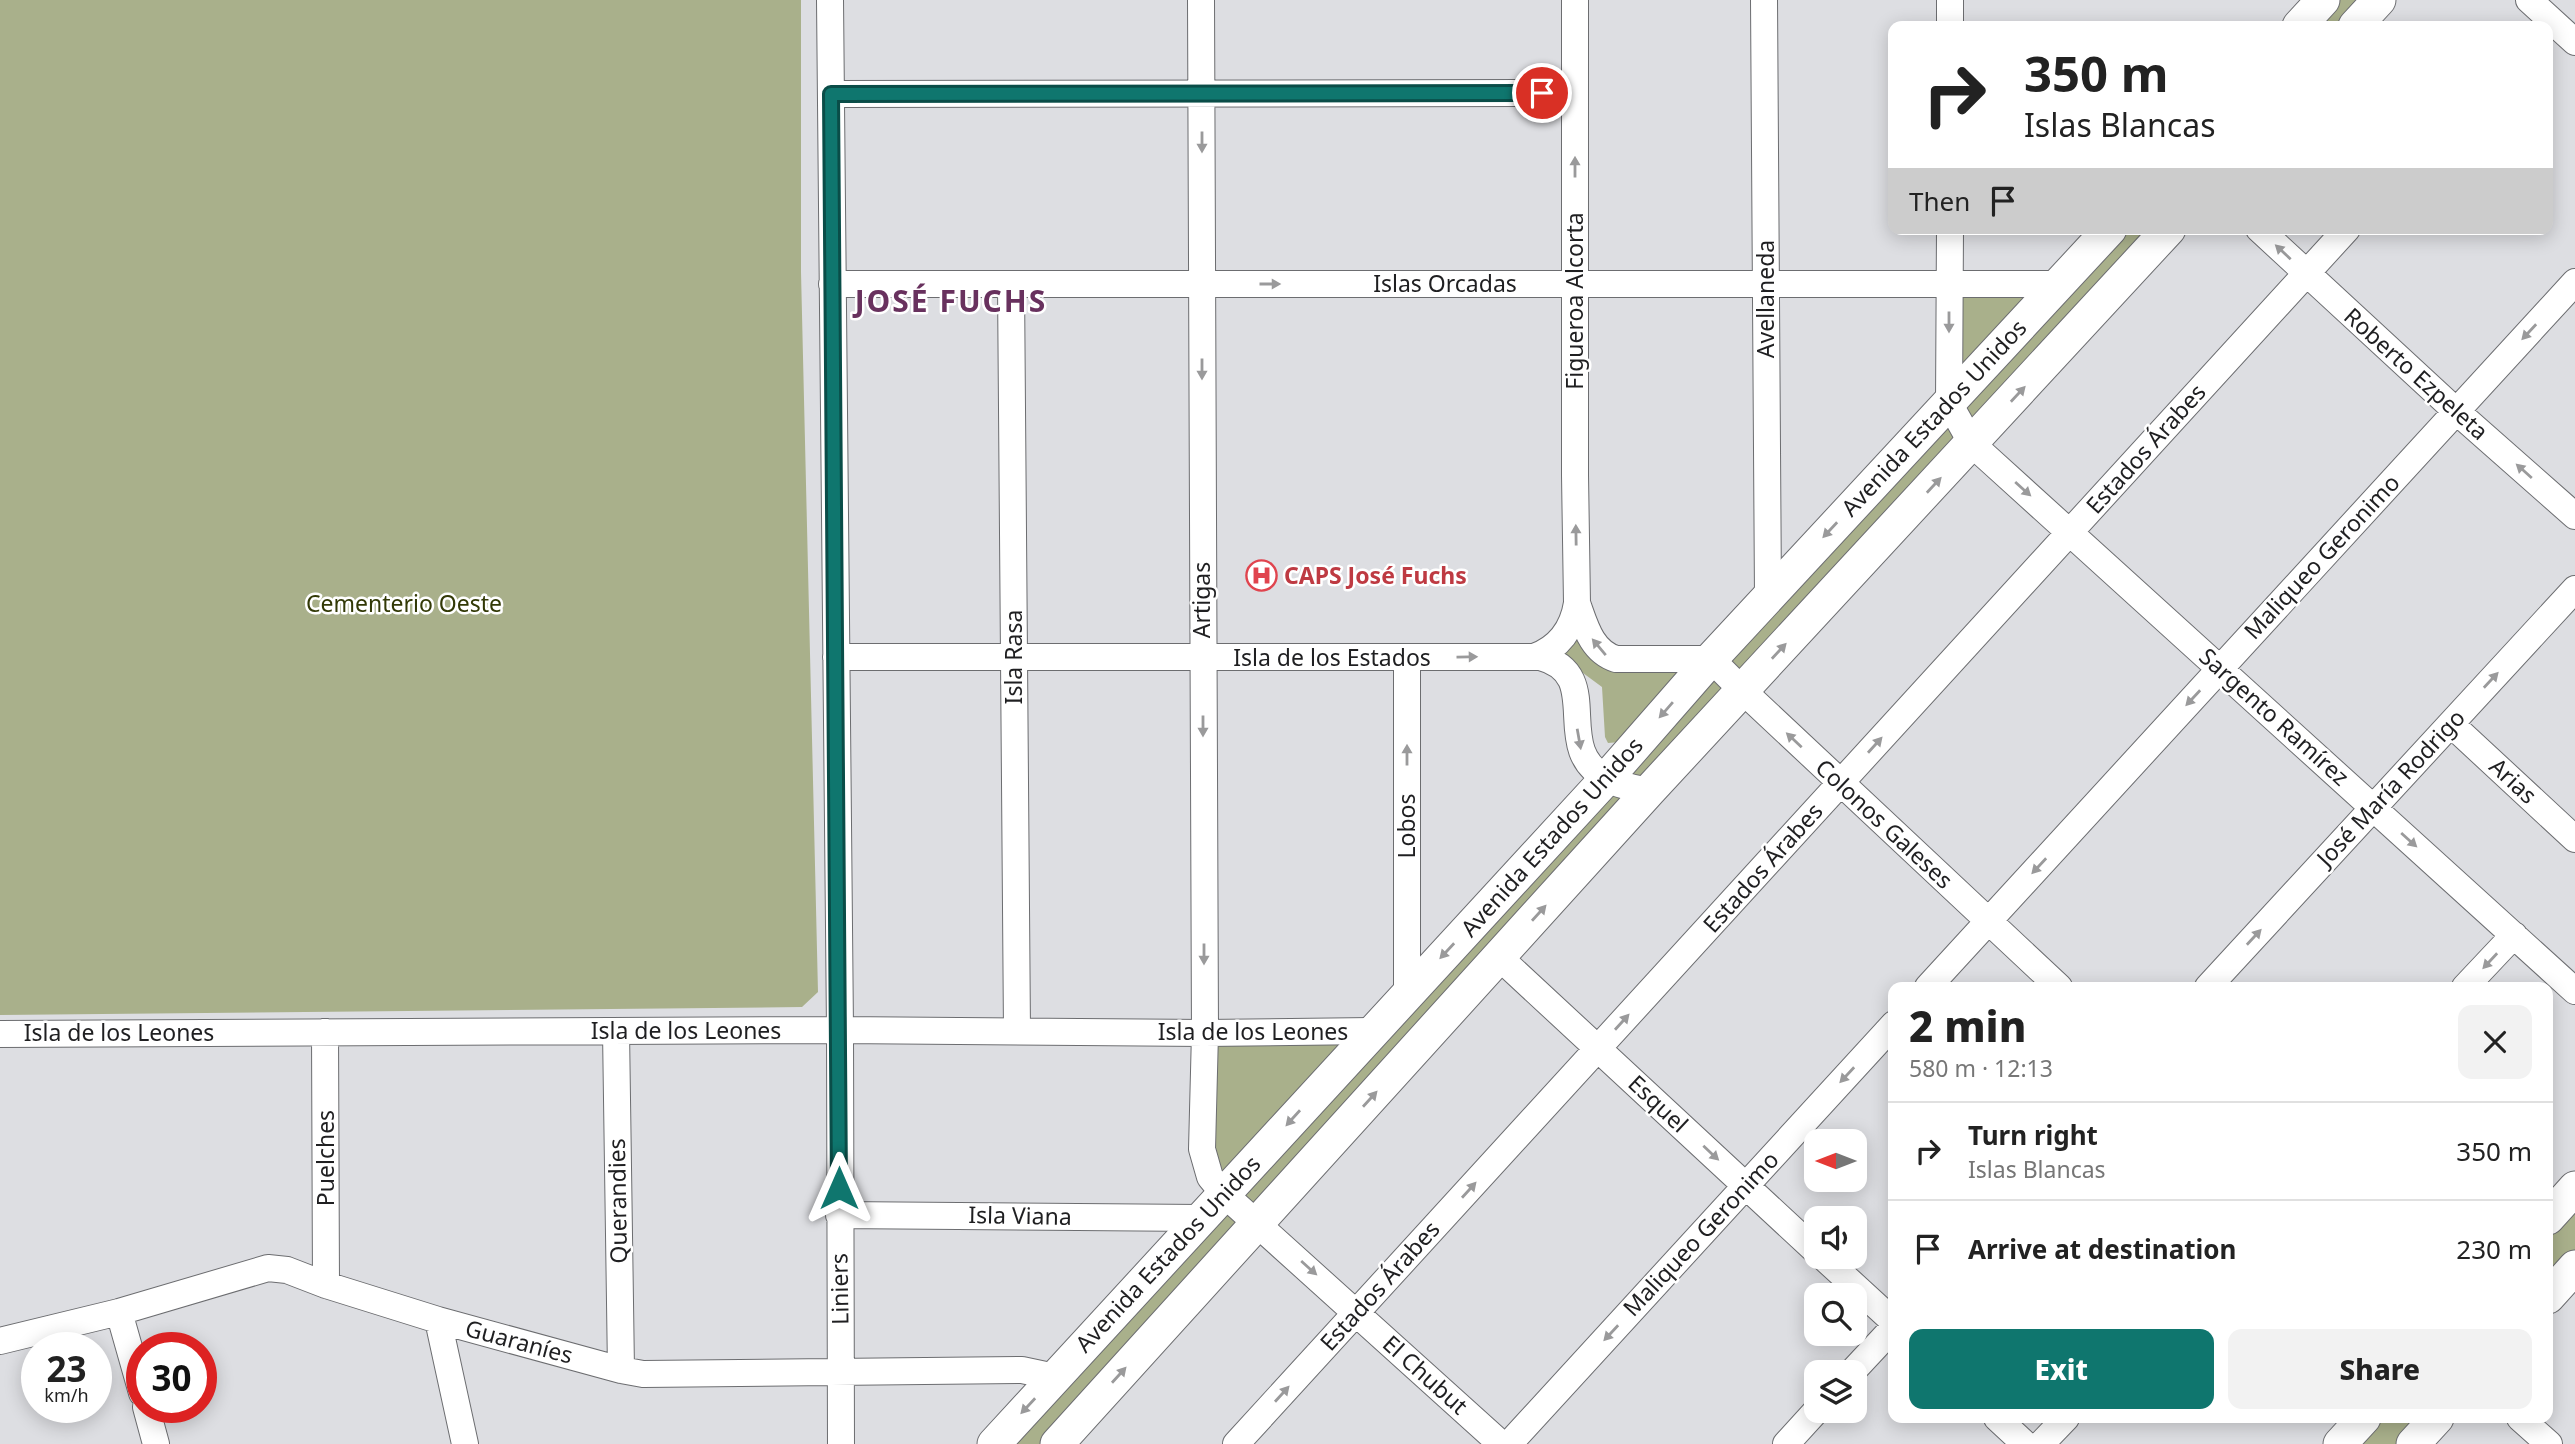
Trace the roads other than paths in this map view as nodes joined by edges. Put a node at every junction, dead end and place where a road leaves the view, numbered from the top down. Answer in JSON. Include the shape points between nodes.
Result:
{"nodes":[{"id":1,"x":830,"y":0,"type":"edge"},
{"id":2,"x":1202,"y":0,"type":"edge"},
{"id":3,"x":1575,"y":0,"type":"edge"},
{"id":4,"x":1763,"y":0,"type":"edge"},
{"id":5,"x":1950,"y":0,"type":"edge"},
{"id":6,"x":2323,"y":0,"type":"edge"},
{"id":7,"x":2379,"y":0,"type":"edge"},
{"id":8,"x":1950,"y":21,"type":"edge"},
{"id":9,"x":2304,"y":21,"type":"edge"},
{"id":10,"x":2360,"y":21,"type":"edge"},
{"id":11,"x":2553,"y":21,"type":"edge"},
{"id":12,"x":2575,"y":42,"type":"edge"},
{"id":13,"x":1202,"y":93,"type":"junction"},
{"id":14,"x":1575,"y":93,"type":"junction"},
{"id":15,"x":831,"y":94,"type":"junction"},
{"id":16,"x":1950,"y":235,"type":"edge"},
{"id":17,"x":2104,"y":235,"type":"edge"},
{"id":18,"x":2164,"y":235,"type":"edge"},
{"id":19,"x":2265,"y":235,"type":"edge"},
{"id":20,"x":2341,"y":235,"type":"edge"},
{"id":21,"x":2306,"y":273,"type":"junction"},
{"id":22,"x":2575,"y":282,"type":"edge"},
{"id":23,"x":832,"y":284,"type":"junction"},
{"id":24,"x":1011,"y":284,"type":"junction"},
{"id":25,"x":1202,"y":284,"type":"junction"},
{"id":26,"x":2059,"y":284,"type":"junction"},
{"id":27,"x":1575,"y":285,"type":"junction"},
{"id":28,"x":1766,"y":285,"type":"junction"},
{"id":29,"x":1950,"y":285,"type":"junction"},
{"id":30,"x":1949,"y":402,"type":"junction"},
{"id":31,"x":2456,"y":411,"type":"junction"},
{"id":32,"x":1972,"y":444,"type":"junction"},
{"id":33,"x":2575,"y":516,"type":"edge"},
{"id":34,"x":2071,"y":531,"type":"junction"},
{"id":35,"x":2575,"y":589,"type":"edge"},
{"id":36,"x":1768,"y":597,"type":"junction"},
{"id":37,"x":1577,"y":603,"type":"junction"},
{"id":38,"x":836,"y":657,"type":"junction"},
{"id":39,"x":1535,"y":657,"type":"junction"},
{"id":40,"x":1014,"y":658,"type":"junction"},
{"id":41,"x":1202,"y":658,"type":"junction"},
{"id":42,"x":1407,"y":658,"type":"junction"},
{"id":43,"x":1711,"y":659,"type":"junction"},
{"id":44,"x":2221,"y":668,"type":"junction"},
{"id":45,"x":1742,"y":690,"type":"junction"},
{"id":46,"x":2451,"y":723,"type":"junction"},
{"id":47,"x":1606,"y":779,"type":"junction"},
{"id":48,"x":1840,"y":783,"type":"junction"},
{"id":49,"x":1649,"y":791,"type":"junction"},
{"id":50,"x":2373,"y":807,"type":"junction"},
{"id":51,"x":2575,"y":839,"type":"edge"},
{"id":52,"x":1988,"y":921,"type":"junction"},
{"id":53,"x":2514,"y":935,"type":"junction"},
{"id":54,"x":1499,"y":957,"type":"junction"},
{"id":55,"x":1933,"y":982,"type":"edge"},
{"id":56,"x":2054,"y":982,"type":"edge"},
{"id":57,"x":2212,"y":982,"type":"edge"},
{"id":58,"x":2470,"y":982,"type":"edge"},
{"id":59,"x":2575,"y":991,"type":"edge"},
{"id":60,"x":1407,"y":995,"type":"junction"},
{"id":61,"x":840,"y":1030,"type":"junction"},
{"id":62,"x":616,"y":1031,"type":"junction"},
{"id":63,"x":1017,"y":1031,"type":"junction"},
{"id":64,"x":1372,"y":1031,"type":"junction"},
{"id":65,"x":1888,"y":1031,"type":"edge"},
{"id":66,"x":325,"y":1032,"type":"junction"},
{"id":67,"x":1205,"y":1033,"type":"junction"},
{"id":68,"x":0,"y":1034,"type":"edge"},
{"id":69,"x":1597,"y":1049,"type":"junction"},
{"id":70,"x":1746,"y":1186,"type":"junction"},
{"id":71,"x":2575,"y":1188,"type":"edge"},
{"id":72,"x":1224,"y":1194,"type":"junction"},
{"id":73,"x":2553,"y":1212,"type":"edge"},
{"id":74,"x":839,"y":1215,"type":"junction"},
{"id":75,"x":1201,"y":1218,"type":"junction"},
{"id":76,"x":1258,"y":1222,"type":"junction"},
{"id":77,"x":1804,"y":1240,"type":"edge"},
{"id":78,"x":2575,"y":1267,"type":"edge"},
{"id":79,"x":1836,"y":1269,"type":"edge"},
{"id":80,"x":326,"y":1285,"type":"junction"},
{"id":81,"x":2553,"y":1291,"type":"edge"},
{"id":82,"x":119,"y":1312,"type":"junction"},
{"id":83,"x":1356,"y":1312,"type":"junction"},
{"id":84,"x":1888,"y":1319,"type":"edge"},
{"id":85,"x":438,"y":1320,"type":"junction"},
{"id":86,"x":1888,"y":1332,"type":"edge"},
{"id":87,"x":126,"y":1337,"type":"edge"},
{"id":88,"x":0,"y":1341,"type":"edge"},
{"id":89,"x":1863,"y":1360,"type":"edge"},
{"id":90,"x":621,"y":1370,"type":"junction"},
{"id":91,"x":842,"y":1371,"type":"junction"},
{"id":92,"x":1055,"y":1377,"type":"junction"},
{"id":93,"x":150,"y":1423,"type":"edge"},
{"id":94,"x":1805,"y":1423,"type":"edge"},
{"id":95,"x":2002,"y":1423,"type":"edge"},
{"id":96,"x":2061,"y":1423,"type":"edge"},
{"id":97,"x":2359,"y":1423,"type":"edge"},
{"id":98,"x":2432,"y":1423,"type":"edge"},
{"id":99,"x":2526,"y":1423,"type":"edge"},
{"id":100,"x":156,"y":1444,"type":"edge"},
{"id":101,"x":465,"y":1444,"type":"edge"},
{"id":102,"x":841,"y":1444,"type":"edge"},
{"id":103,"x":993,"y":1444,"type":"edge"},
{"id":104,"x":1057,"y":1444,"type":"edge"},
{"id":105,"x":1236,"y":1444,"type":"edge"},
{"id":106,"x":1501,"y":1444,"type":"edge"},
{"id":107,"x":1509,"y":1444,"type":"edge"},
{"id":108,"x":1786,"y":1444,"type":"edge"},
{"id":109,"x":2025,"y":1444,"type":"edge"},
{"id":110,"x":2041,"y":1444,"type":"edge"},
{"id":111,"x":2340,"y":1444,"type":"edge"},
{"id":112,"x":2413,"y":1444,"type":"edge"},
{"id":113,"x":2549,"y":1444,"type":"edge"}],
"edges":[{"from":1,"to":15,"type":"street","name":"Liniers"},
{"from":2,"to":13,"type":"street","name":"Artigas"},
{"from":3,"to":14,"type":"street","name":"Figueroa Alcorta"},
{"from":4,"to":28,"type":"street","name":"Avellaneda"},
{"from":5,"to":8,"type":"street"},
{"from":6,"to":9,"type":"main road"},
{"from":7,"to":10,"type":"main road"},
{"from":11,"to":12,"type":"street"},
{"from":13,"to":14,"type":"street"},
{"from":13,"to":15,"type":"street"},
{"from":13,"to":25,"type":"street","name":"Artigas","one_way":true},
{"from":27,"to":14,"type":"street","name":"Figueroa Alcorta","one_way":true},
{"from":15,"to":23,"type":"street","name":"Liniers"},
{"from":16,"to":29,"type":"street"},
{"from":17,"to":26,"type":"main road","name":"Avenida Estados Unidos"},
{"from":32,"to":18,"type":"main road","name":"Avenida Estados Unidos","one_way":true},
{"from":21,"to":19,"type":"street","name":"Roberto Ezpeleta","one_way":true},
{"from":20,"to":21,"type":"street","name":"Estados Árabes"},
{"from":21,"to":31,"type":"street","name":"Roberto Ezpeleta"},
{"from":21,"to":34,"type":"street","name":"Estados Árabes"},
{"from":22,"to":31,"type":"street","name":"Maliqueo Geronimo","one_way":true},
{"from":23,"to":24,"type":"street","name":"Islas Orcadas"},
{"from":23,"to":38,"type":"street","name":"Liniers"},
{"from":24,"to":25,"type":"street","name":"Islas Orcadas"},
{"from":24,"to":40,"type":"street","name":"Isla Rasa"},
{"from":25,"to":27,"type":"street","name":"Islas Orcadas","one_way":true},
{"from":25,"to":41,"type":"street","name":"Artigas","one_way":true},
{"from":26,"to":29,"type":"street","name":"Islas Orcadas"},
{"from":26,"to":30,"type":"main road","name":"Avenida Estados Unidos"},
{"from":27,"to":28,"type":"street","name":"Islas Orcadas"},
{"from":37,"to":27,"type":"street","name":"Figueroa Alcorta","one_way":true},
{"from":28,"to":29,"type":"street","name":"Islas Orcadas"},
{"from":28,"to":36,"type":"street","name":"Avellaneda"},
{"from":29,"to":30,"type":"street","one_way":true},
{"from":30,"to":32,"type":"street","name":"Sargento Ramírez"},
{"from":30,"to":36,"type":"main road","name":"Avenida Estados Unidos","one_way":true},
{"from":33,"to":31,"type":"street","name":"Roberto Ezpeleta","one_way":true},
{"from":31,"to":44,"type":"street","name":"Maliqueo Geronimo"},
{"from":32,"to":34,"type":"street","name":"Sargento Ramírez","one_way":true},
{"from":45,"to":32,"type":"main road","name":"Avenida Estados Unidos","one_way":true},
{"from":34,"to":44,"type":"street","name":"Sargento Ramírez"},
{"from":48,"to":34,"type":"street","name":"Estados Árabes","one_way":true},
{"from":46,"to":35,"type":"street","name":"José María Rodrigo","one_way":true},
{"from":36,"to":43,"type":"main road","name":"Avenida Estados Unidos"},
{"from":37,"to":39,"type":"street","via":[[1564,636]]},
{"from":43,"to":37,"type":"street","one_way":true,"via":[[1606,656],[1587,631]]},
{"from":38,"to":40,"type":"street","name":"Isla de los Estados"},
{"from":38,"to":61,"type":"street","name":"Liniers"},
{"from":42,"to":39,"type":"street","name":"Isla de los Estados","one_way":true},
{"from":39,"to":47,"type":"street","name":"Isla de los Estados","one_way":true,"via":[[1548,659],[1570,677],[1576,689],[1581,753]]},
{"from":40,"to":41,"type":"street","name":"Isla de los Estados"},
{"from":40,"to":63,"type":"street","name":"Isla Rasa"},
{"from":41,"to":42,"type":"street","name":"Isla de los Estados"},
{"from":41,"to":67,"type":"street","name":"Artigas","one_way":true},
{"from":60,"to":42,"type":"street","name":"Lobos","one_way":true},
{"from":43,"to":45,"type":"street","name":"Colonos Galeses"},
{"from":43,"to":47,"type":"main road","name":"Avenida Estados Unidos","one_way":true},
{"from":44,"to":50,"type":"street","name":"Sargento Ramírez"},
{"from":44,"to":52,"type":"street","name":"Maliqueo Geronimo","one_way":true},
{"from":48,"to":45,"type":"street","name":"Colonos Galeses","one_way":true},
{"from":45,"to":49,"type":"main road","name":"Avenida Estados Unidos"},
{"from":46,"to":50,"type":"street","name":"José María Rodrigo"},
{"from":46,"to":51,"type":"street","name":"Arias"},
{"from":47,"to":49,"type":"street"},
{"from":47,"to":60,"type":"main road","name":"Avenida Estados Unidos","one_way":true},
{"from":48,"to":52,"type":"street","name":"Colonos Galeses"},
{"from":69,"to":48,"type":"street","name":"Estados Árabes","one_way":true},
{"from":54,"to":49,"type":"main road","name":"Avenida Estados Unidos","one_way":true},
{"from":50,"to":53,"type":"street","name":"Sargento Ramírez","one_way":true},
{"from":57,"to":50,"type":"street","name":"José María Rodrigo","one_way":true},
{"from":52,"to":55,"type":"street","name":"Maliqueo Geronimo"},
{"from":52,"to":56,"type":"street","name":"Colonos Galeses"},
{"from":53,"to":58,"type":"street","one_way":true},
{"from":53,"to":59,"type":"street","name":"Sargento Ramírez"},
{"from":54,"to":69,"type":"street","name":"Esquel"},
{"from":76,"to":54,"type":"main road","name":"Avenida Estados Unidos","one_way":true},
{"from":60,"to":64,"type":"main road","name":"Avenida Estados Unidos"},
{"from":61,"to":62,"type":"street","name":"Isla de los Leones"},
{"from":61,"to":63,"type":"street","name":"Isla de los Leones"},
{"from":61,"to":74,"type":"street","name":"Liniers"},
{"from":62,"to":66,"type":"street","name":"Isla de los Leones"},
{"from":62,"to":90,"type":"street","name":"Querandies"},
{"from":63,"to":67,"type":"street","name":"Isla de los Leones"},
{"from":64,"to":67,"type":"street","name":"Isla de los Leones"},
{"from":64,"to":72,"type":"main road","name":"Avenida Estados Unidos","one_way":true},
{"from":65,"to":70,"type":"street","name":"Maliqueo Geronimo","one_way":true},
{"from":66,"to":68,"type":"street","name":"Isla de los Leones"},
{"from":66,"to":80,"type":"street","name":"Puelches"},
{"from":67,"to":72,"type":"street","name":"Artigas","via":[[1202,1149],[1210,1177]]},
{"from":69,"to":70,"type":"street","name":"Esquel","one_way":true},
{"from":83,"to":69,"type":"street","name":"Estados Árabes","one_way":true},
{"from":70,"to":77,"type":"street","name":"Esquel"},
{"from":70,"to":107,"type":"street","name":"Maliqueo Geronimo","one_way":true},
{"from":71,"to":73,"type":"main road"},
{"from":72,"to":75,"type":"main road","name":"Avenida Estados Unidos"},
{"from":72,"to":76,"type":"street","name":"El Chubut"},
{"from":74,"to":75,"type":"street","name":"Isla Viana"},
{"from":74,"to":91,"type":"street","name":"Liniers"},
{"from":75,"to":92,"type":"main road","name":"Avenida Estados Unidos"},
{"from":76,"to":83,"type":"street","name":"El Chubut","one_way":true},
{"from":104,"to":76,"type":"main road","name":"Avenida Estados Unidos","one_way":true},
{"from":78,"to":81,"type":"main road"},
{"from":79,"to":84,"type":"street"},
{"from":80,"to":82,"type":"street","name":"Guaraníes","via":[[268,1268]]},
{"from":80,"to":85,"type":"street","name":"Guaraníes"},
{"from":82,"to":87,"type":"street"},
{"from":82,"to":88,"type":"street","name":"Guaraníes"},
{"from":105,"to":83,"type":"street","name":"Estados Árabes","one_way":true},
{"from":83,"to":106,"type":"street","name":"El Chubut"},
{"from":85,"to":90,"type":"street","name":"Guaraníes"},
{"from":85,"to":101,"type":"street"},
{"from":86,"to":89,"type":"street"},
{"from":90,"to":91,"type":"street","name":"Guaraníes","via":[[643,1374]]},
{"from":91,"to":92,"type":"street","name":"Guaraníes","via":[[1022,1370]]},
{"from":91,"to":102,"type":"street","name":"Liniers"},
{"from":92,"to":103,"type":"main road","name":"Avenida Estados Unidos","one_way":true},
{"from":93,"to":100,"type":"street"},
{"from":94,"to":108,"type":"street"},
{"from":95,"to":109,"type":"street"},
{"from":96,"to":110,"type":"street"},
{"from":97,"to":111,"type":"main road"},
{"from":98,"to":112,"type":"main road"},
{"from":99,"to":113,"type":"street"}]}
